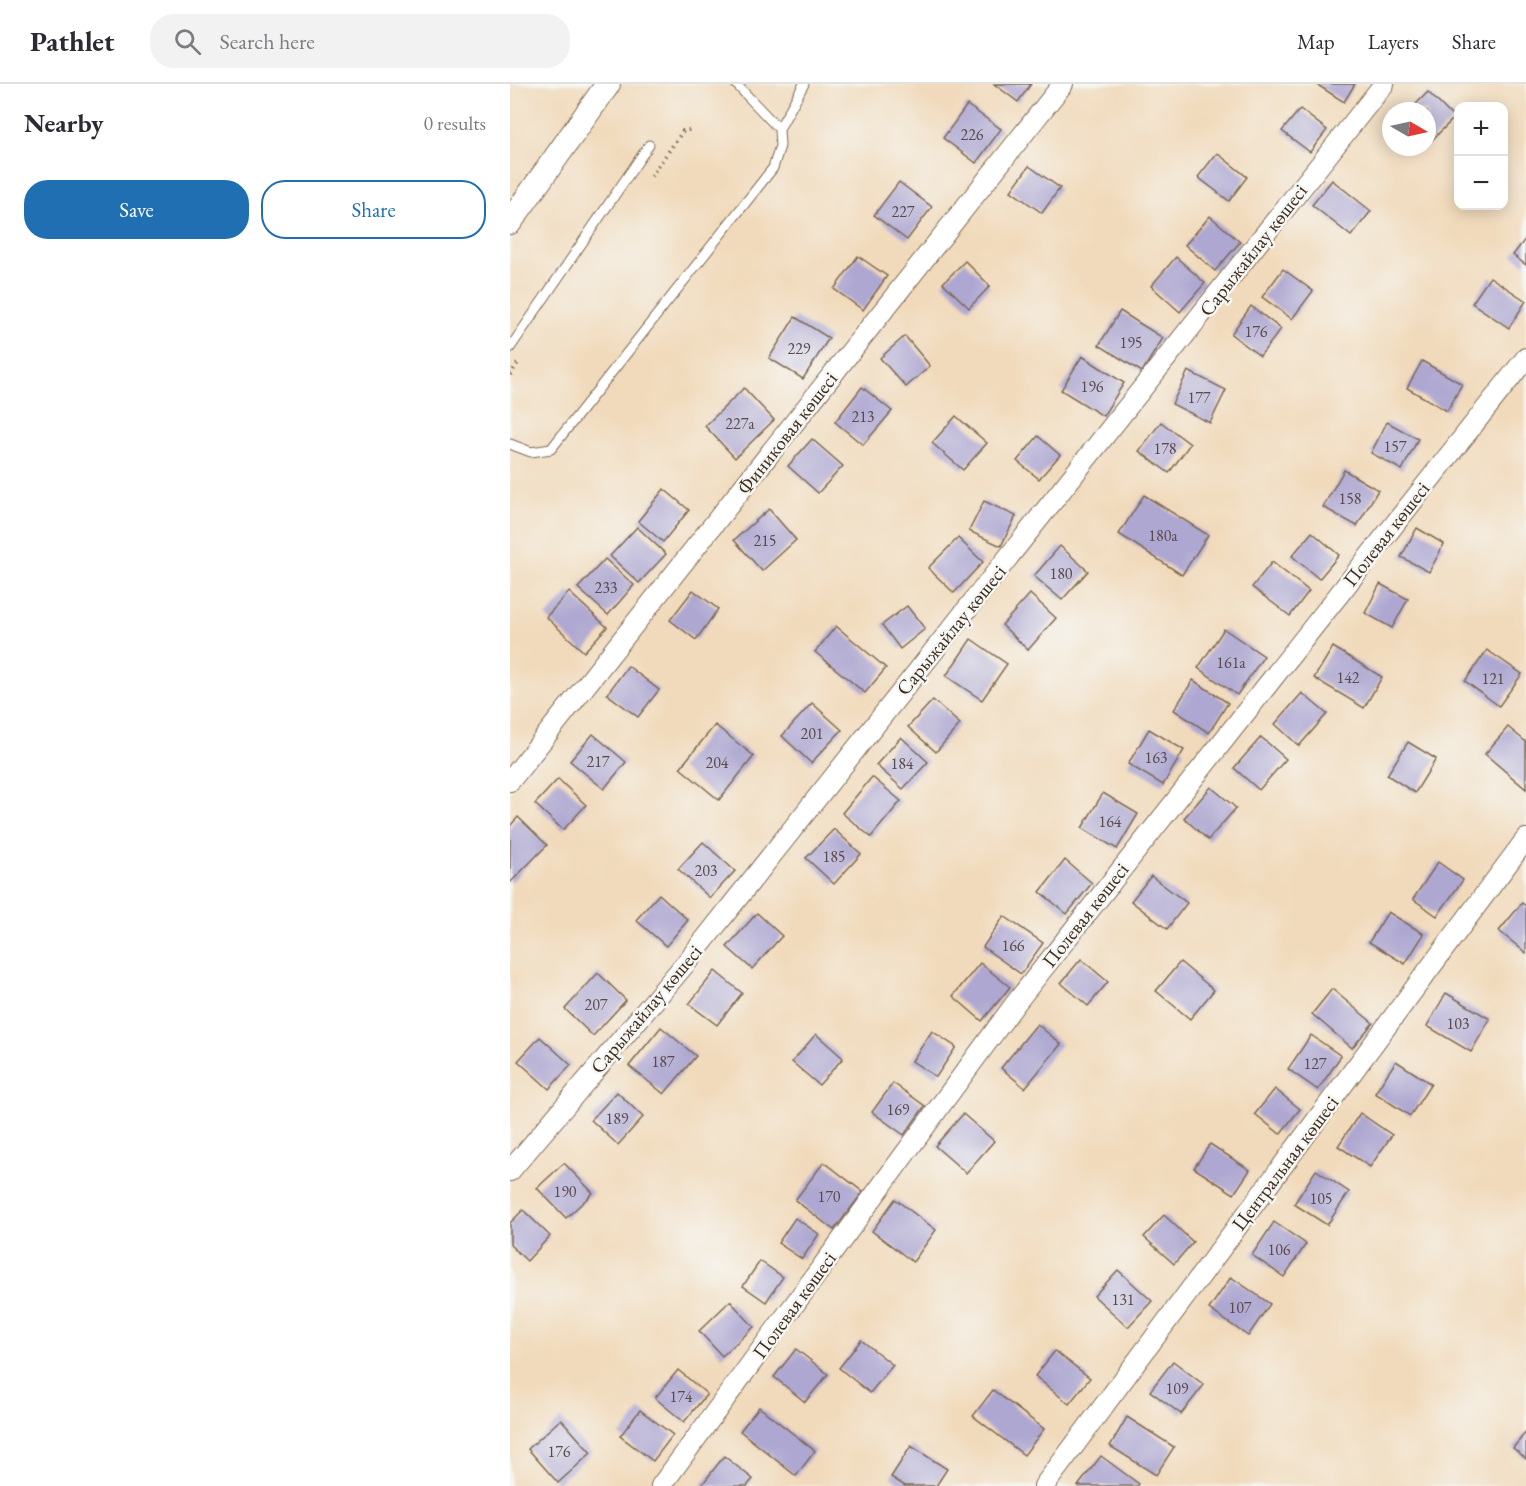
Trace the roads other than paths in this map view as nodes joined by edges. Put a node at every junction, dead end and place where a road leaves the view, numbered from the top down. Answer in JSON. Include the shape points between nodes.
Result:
{"nodes":[{"id":1,"x":608,"y":84,"type":"edge"},
{"id":2,"x":736,"y":84,"type":"edge"},
{"id":3,"x":804,"y":84,"type":"edge"},
{"id":4,"x":1063,"y":84,"type":"edge"},
{"id":5,"x":1384,"y":84,"type":"edge"},
{"id":6,"x":779,"y":129,"type":"junction"},
{"id":7,"x":649,"y":145,"type":"dead end"},
{"id":8,"x":510,"y":222,"type":"edge"},
{"id":9,"x":510,"y":348,"type":"edge"},
{"id":10,"x":1526,"y":358,"type":"edge"},
{"id":11,"x":510,"y":444,"type":"edge"},
{"id":12,"x":510,"y":781,"type":"edge"},
{"id":13,"x":1526,"y":839,"type":"edge"},
{"id":14,"x":510,"y":1171,"type":"edge"},
{"id":15,"x":661,"y":1486,"type":"edge"},
{"id":16,"x":1044,"y":1486,"type":"edge"}],
"edges":[{"from":1,"to":8,"type":"street"},
{"from":2,"to":6,"type":"lane"},
{"from":3,"to":6,"type":"lane"},
{"from":4,"to":12,"type":"street","name":"Финиковая көшесі"},
{"from":5,"to":14,"type":"street","name":"Сарыжайлау көшесі","via":[[701,944]]},
{"from":6,"to":11,"type":"lane","via":[[780,146],[773,168],[551,450],[531,452]]},
{"from":7,"to":9,"type":"lane"},
{"from":10,"to":15,"type":"street","name":"Полевая көшесі","via":[[1015,1004]]},
{"from":13,"to":16,"type":"street","name":"Центральная көшесі"}]}
